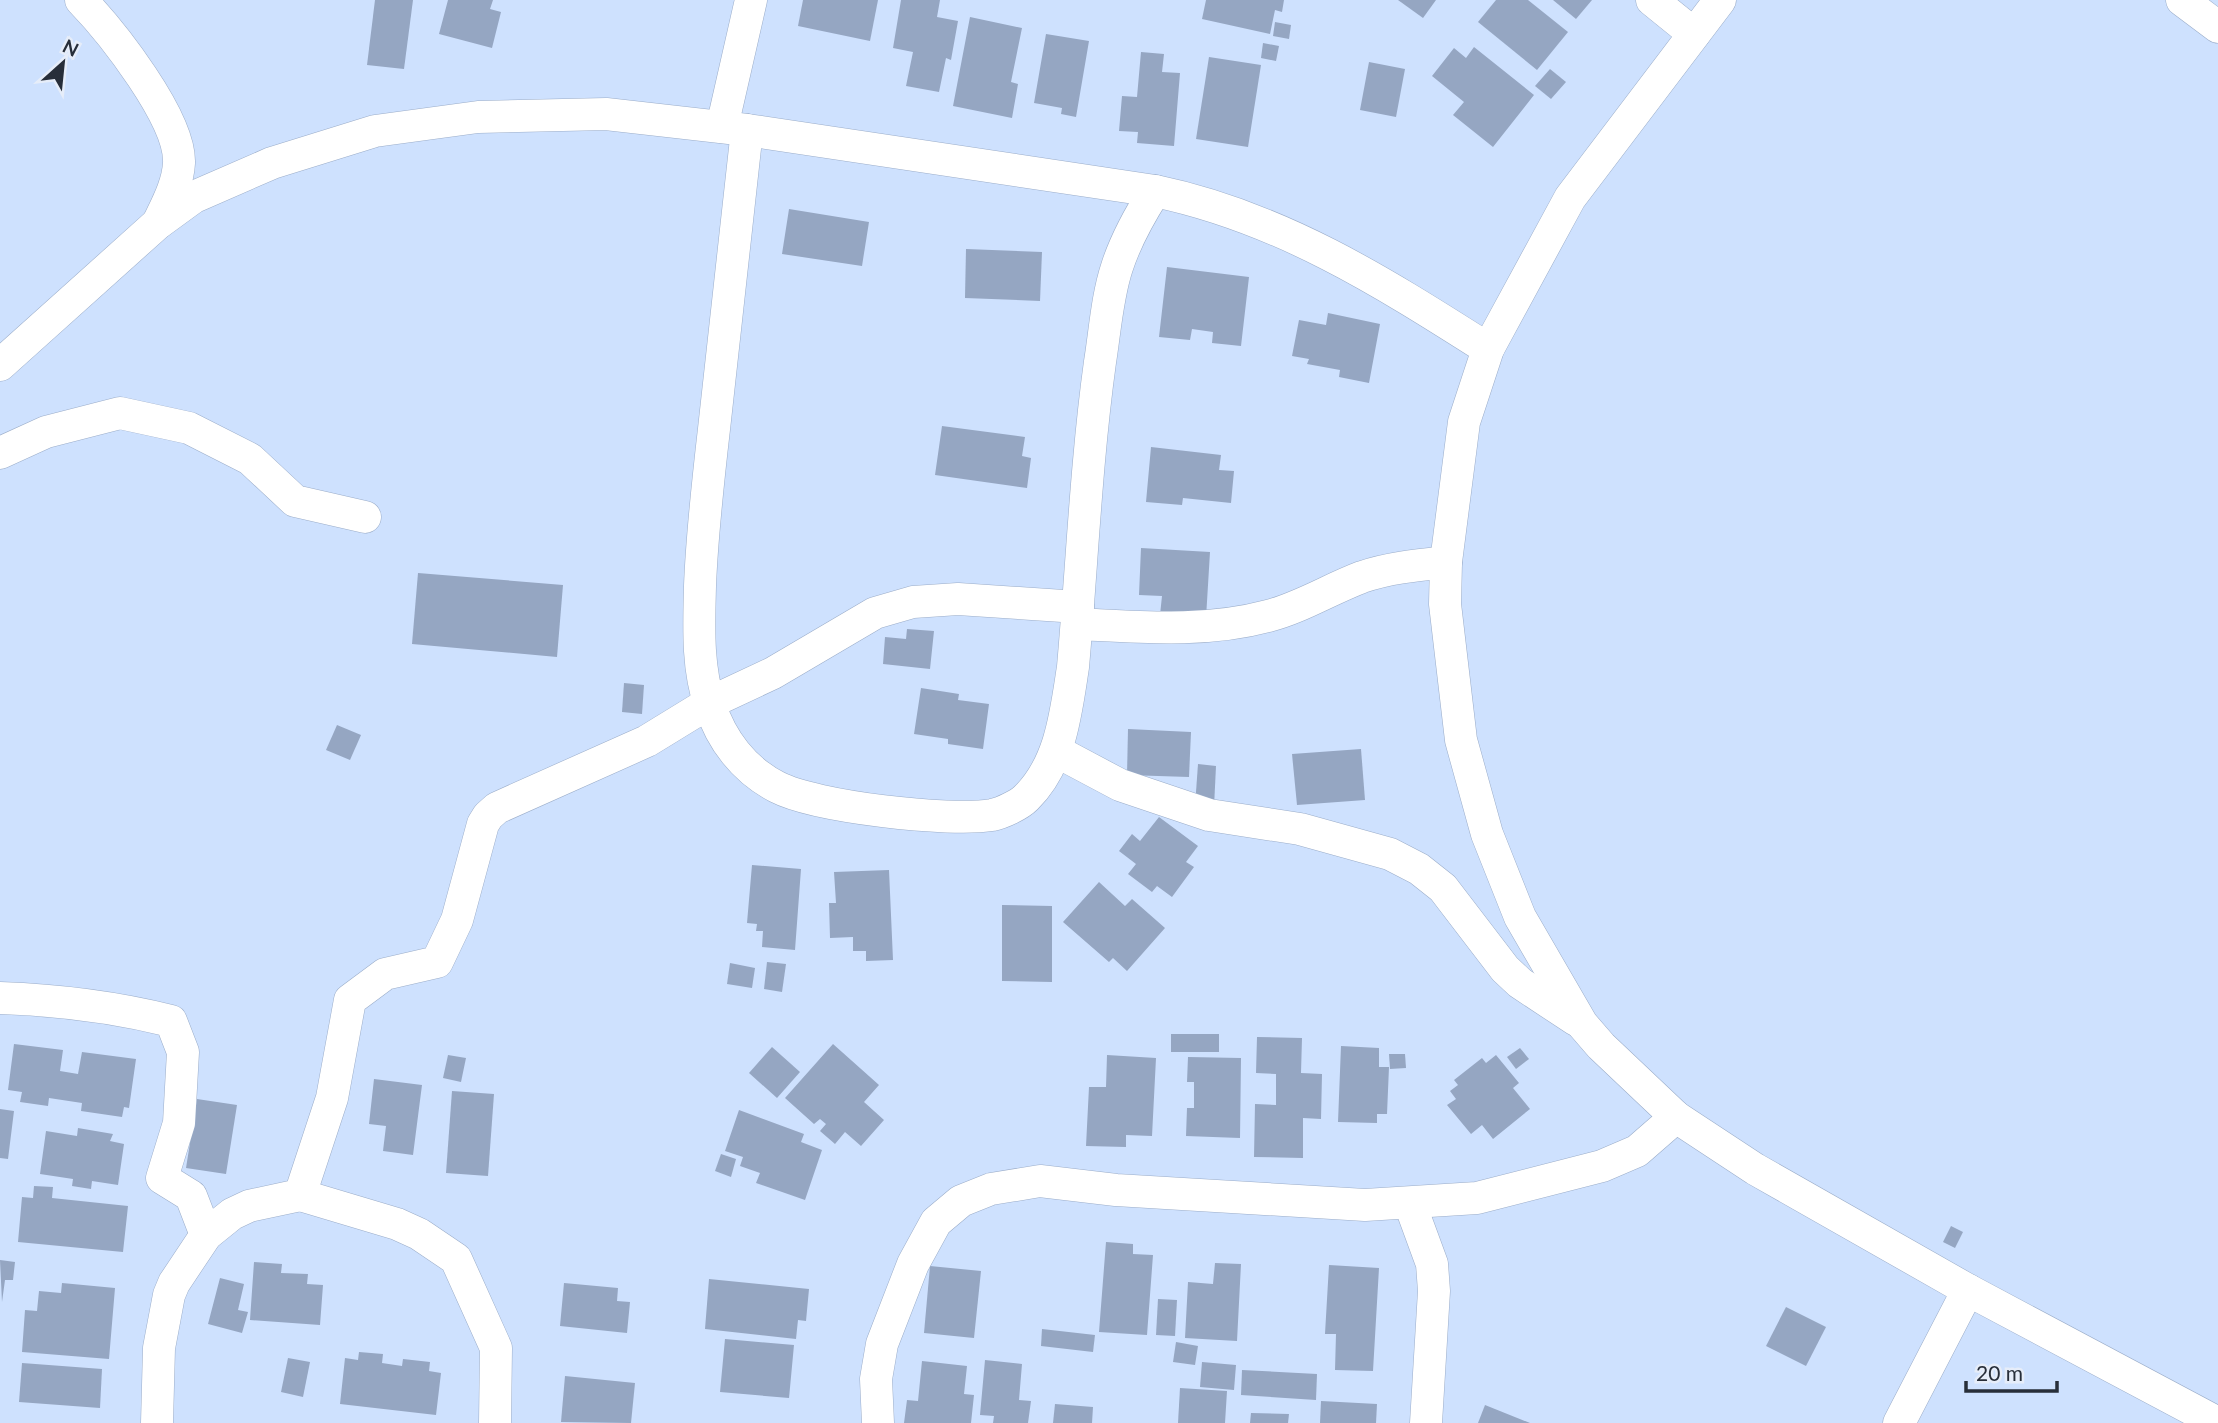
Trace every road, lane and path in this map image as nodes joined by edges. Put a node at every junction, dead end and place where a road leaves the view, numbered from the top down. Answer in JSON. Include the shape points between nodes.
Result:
{"nodes":[{"id":1,"x":81,"y":0,"type":"edge"},
{"id":2,"x":751,"y":0,"type":"edge"},
{"id":3,"x":1652,"y":0,"type":"edge"},
{"id":4,"x":1720,"y":0,"type":"edge"},
{"id":5,"x":2182,"y":0,"type":"edge"},
{"id":6,"x":2218,"y":27,"type":"edge"},
{"id":7,"x":1694,"y":34,"type":"junction"},
{"id":8,"x":735,"y":129,"type":"junction"},
{"id":9,"x":1155,"y":191,"type":"junction"},
{"id":10,"x":157,"y":224,"type":"junction"},
{"id":11,"x":1488,"y":349,"type":"junction"},
{"id":12,"x":0,"y":365,"type":"edge"},
{"id":13,"x":0,"y":453,"type":"edge"},
{"id":14,"x":365,"y":517,"type":"dead end"},
{"id":15,"x":1446,"y":562,"type":"junction"},
{"id":16,"x":1077,"y":616,"type":"junction"},
{"id":17,"x":709,"y":703,"type":"junction"},
{"id":18,"x":1056,"y":751,"type":"junction"},
{"id":19,"x":0,"y":998,"type":"edge"},
{"id":20,"x":1582,"y":1024,"type":"junction"},
{"id":21,"x":1676,"y":1116,"type":"junction"},
{"id":22,"x":300,"y":1195,"type":"junction"},
{"id":23,"x":1410,"y":1204,"type":"junction"},
{"id":24,"x":206,"y":1235,"type":"junction"},
{"id":25,"x":1968,"y":1290,"type":"junction"},
{"id":26,"x":156,"y":1423,"type":"edge"},
{"id":27,"x":495,"y":1423,"type":"edge"},
{"id":28,"x":878,"y":1423,"type":"edge"},
{"id":29,"x":1426,"y":1423,"type":"edge"},
{"id":30,"x":1899,"y":1423,"type":"edge"},
{"id":31,"x":2218,"y":1423,"type":"edge"}],
"edges":[{"from":1,"to":10,"type":"street","via":[[133,62],[178,147],[176,184]]},
{"from":2,"to":8,"type":"street"},
{"from":3,"to":7,"type":"street"},
{"from":4,"to":7,"type":"street"},
{"from":5,"to":6,"type":"street"},
{"from":7,"to":11,"type":"street","via":[[1570,198]]},
{"from":8,"to":9,"type":"street"},
{"from":8,"to":10,"type":"street","via":[[606,114],[478,117],[375,131],[272,163],[194,197]]},
{"from":8,"to":17,"type":"street","via":[[702,529],[699,617]]},
{"from":9,"to":11,"type":"street","via":[[1257,220],[1325,252]]},
{"from":9,"to":16,"type":"street","via":[[1134,223],[1115,270],[1108,307]]},
{"from":10,"to":12,"type":"street"},
{"from":11,"to":15,"type":"street","via":[[1464,422]]},
{"from":13,"to":14,"type":"street","via":[[46,432],[120,413],[189,428],[250,459],[295,501]]},
{"from":15,"to":16,"type":"street","via":[[1363,577],[1272,615],[1229,625],[1167,629]]},
{"from":15,"to":20,"type":"street","via":[[1445,604],[1461,740],[1487,834],[1520,917]]},
{"from":16,"to":17,"type":"street","via":[[958,599],[913,602],[875,613],[773,673]]},
{"from":16,"to":18,"type":"street","via":[[1067,709]]},
{"from":17,"to":18,"type":"street","via":[[734,753],[764,780],[805,797],[851,806],[921,815],[996,814],[1024,800]]},
{"from":17,"to":22,"type":"street","via":[[647,741],[524,795],[488,816],[457,920],[437,962],[385,974],[350,1000],[332,1098]]},
{"from":18,"to":20,"type":"street","via":[[1120,785],[1209,815],[1300,829],[1390,854],[1443,888],[1513,976]]},
{"from":19,"to":24,"type":"street","via":[[128,1010],[171,1021],[183,1052],[179,1123],[162,1178],[191,1196]]},
{"from":20,"to":21,"type":"street"},
{"from":21,"to":23,"type":"street","via":[[1637,1151],[1602,1166],[1477,1198]]},
{"from":21,"to":25,"type":"street","via":[[1755,1169]]},
{"from":22,"to":24,"type":"street","via":[[249,1206]]},
{"from":22,"to":27,"type":"street","via":[[397,1224],[456,1259],[496,1348]]},
{"from":23,"to":28,"type":"street","via":[[1206,1196],[1040,1181],[991,1189],[961,1201],[936,1222],[913,1264],[887,1332],[876,1380]]},
{"from":23,"to":29,"type":"street","via":[[1427,1245],[1433,1278]]},
{"from":24,"to":26,"type":"street","via":[[169,1295],[159,1348]]},
{"from":25,"to":30,"type":"street"},
{"from":25,"to":31,"type":"street"}]}
